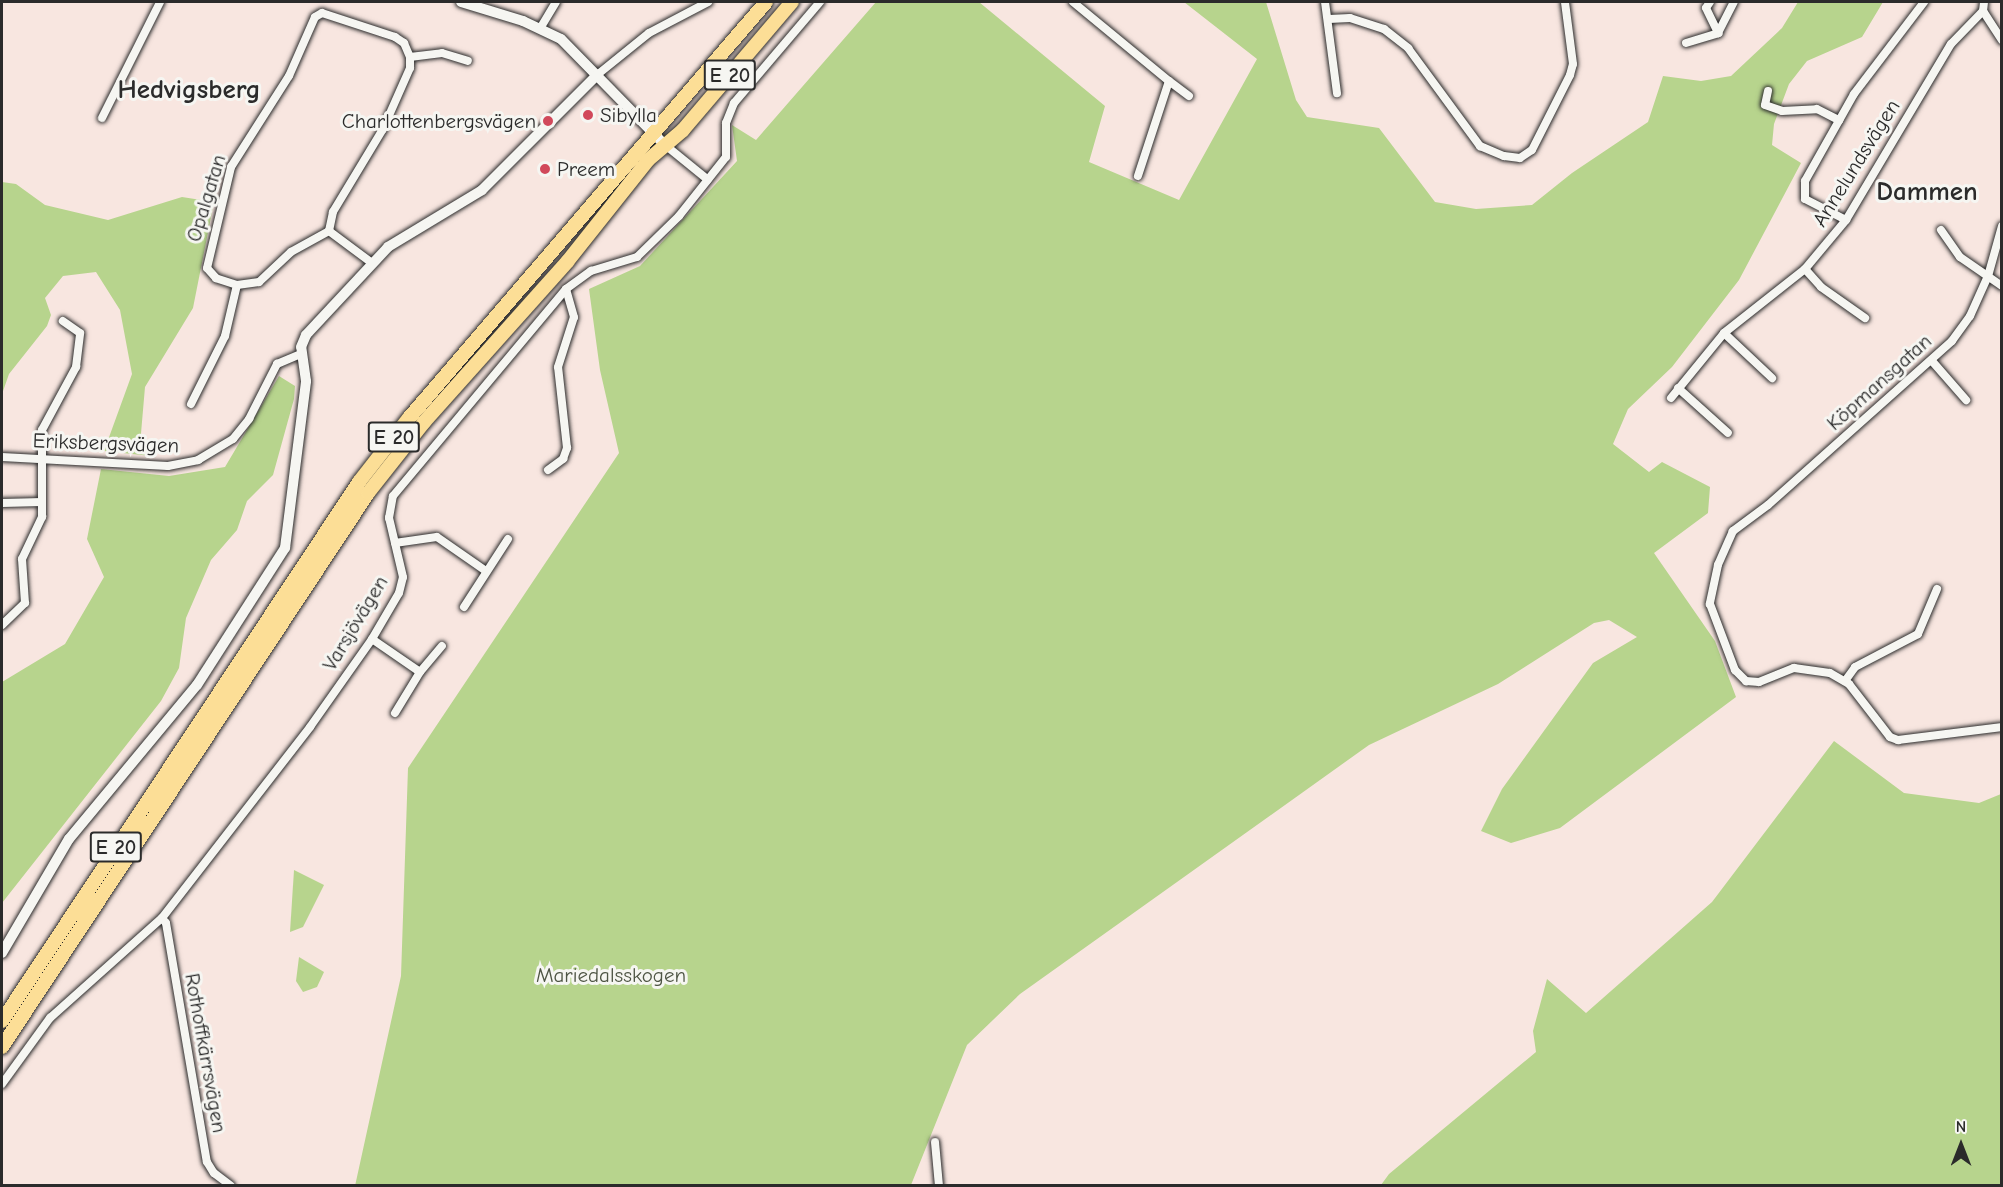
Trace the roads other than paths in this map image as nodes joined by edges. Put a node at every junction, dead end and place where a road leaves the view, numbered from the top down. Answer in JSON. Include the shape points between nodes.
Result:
{"nodes":[{"id":1,"x":160,"y":2,"type":"edge"},
{"id":2,"x":460,"y":2,"type":"edge"},
{"id":3,"x":556,"y":2,"type":"edge"},
{"id":4,"x":708,"y":2,"type":"edge"},
{"id":5,"x":766,"y":2,"type":"edge"},
{"id":6,"x":792,"y":2,"type":"edge"},
{"id":7,"x":820,"y":2,"type":"edge"},
{"id":8,"x":1073,"y":2,"type":"edge"},
{"id":9,"x":1325,"y":2,"type":"edge"},
{"id":10,"x":1565,"y":2,"type":"edge"},
{"id":11,"x":1710,"y":2,"type":"edge"},
{"id":12,"x":1734,"y":2,"type":"edge"},
{"id":13,"x":1924,"y":2,"type":"edge"},
{"id":14,"x":1984,"y":2,"type":"edge"},
{"id":15,"x":1983,"y":11,"type":"junction"},
{"id":16,"x":1329,"y":19,"type":"junction"},
{"id":17,"x":541,"y":27,"type":"junction"},
{"id":18,"x":1718,"y":33,"type":"junction"},
{"id":19,"x":2001,"y":40,"type":"edge"},
{"id":20,"x":1686,"y":43,"type":"dead end"},
{"id":21,"x":410,"y":57,"type":"junction"},
{"id":22,"x":468,"y":61,"type":"dead end"},
{"id":23,"x":597,"y":75,"type":"junction"},
{"id":24,"x":1169,"y":81,"type":"junction"},
{"id":25,"x":1768,"y":91,"type":"dead end"},
{"id":26,"x":1337,"y":93,"type":"dead end"},
{"id":27,"x":1189,"y":96,"type":"dead end"},
{"id":28,"x":102,"y":118,"type":"dead end"},
{"id":29,"x":1839,"y":120,"type":"junction"},
{"id":30,"x":652,"y":133,"type":"junction"},
{"id":31,"x":664,"y":144,"type":"junction"},
{"id":32,"x":1138,"y":176,"type":"dead end"},
{"id":33,"x":708,"y":180,"type":"junction"},
{"id":34,"x":1846,"y":220,"type":"junction"},
{"id":35,"x":2001,"y":226,"type":"edge"},
{"id":36,"x":1941,"y":230,"type":"dead end"},
{"id":37,"x":329,"y":231,"type":"junction"},
{"id":38,"x":372,"y":263,"type":"junction"},
{"id":39,"x":1805,"y":269,"type":"junction"},
{"id":40,"x":1988,"y":276,"type":"junction"},
{"id":41,"x":237,"y":285,"type":"junction"},
{"id":42,"x":2001,"y":286,"type":"edge"},
{"id":43,"x":566,"y":290,"type":"junction"},
{"id":44,"x":1865,"y":318,"type":"dead end"},
{"id":45,"x":63,"y":321,"type":"dead end"},
{"id":46,"x":1724,"y":333,"type":"junction"},
{"id":47,"x":301,"y":354,"type":"junction"},
{"id":48,"x":1932,"y":361,"type":"junction"},
{"id":49,"x":1772,"y":378,"type":"dead end"},
{"id":50,"x":1678,"y":388,"type":"junction"},
{"id":51,"x":1671,"y":398,"type":"dead end"},
{"id":52,"x":1966,"y":400,"type":"dead end"},
{"id":53,"x":191,"y":404,"type":"dead end"},
{"id":54,"x":1728,"y":432,"type":"dead end"},
{"id":55,"x":2,"y":457,"type":"edge"},
{"id":56,"x":40,"y":460,"type":"junction"},
{"id":57,"x":548,"y":470,"type":"dead end"},
{"id":58,"x":42,"y":502,"type":"junction"},
{"id":59,"x":2,"y":506,"type":"edge"},
{"id":60,"x":508,"y":539,"type":"dead end"},
{"id":61,"x":395,"y":543,"type":"junction"},
{"id":62,"x":486,"y":571,"type":"junction"},
{"id":63,"x":1938,"y":589,"type":"dead end"},
{"id":64,"x":464,"y":607,"type":"dead end"},
{"id":65,"x":2,"y":625,"type":"edge"},
{"id":66,"x":372,"y":639,"type":"junction"},
{"id":67,"x":442,"y":646,"type":"dead end"},
{"id":68,"x":420,"y":672,"type":"junction"},
{"id":69,"x":1845,"y":681,"type":"junction"},
{"id":70,"x":395,"y":713,"type":"dead end"},
{"id":71,"x":2001,"y":727,"type":"edge"},
{"id":72,"x":162,"y":918,"type":"junction"},
{"id":73,"x":2,"y":953,"type":"edge"},
{"id":74,"x":2,"y":1021,"type":"edge"},
{"id":75,"x":2,"y":1047,"type":"edge"},
{"id":76,"x":2,"y":1084,"type":"edge"},
{"id":77,"x":935,"y":1142,"type":"dead end"},
{"id":78,"x":231,"y":1185,"type":"edge"},
{"id":79,"x":939,"y":1185,"type":"edge"}],
"edges":[{"from":1,"to":28,"type":"street"},
{"from":2,"to":17,"type":"street"},
{"from":3,"to":17,"type":"street"},
{"from":4,"to":23,"type":"street","via":[[649,33]]},
{"from":5,"to":30,"type":"highway","number":"E 20"},
{"from":6,"to":31,"type":"highway","number":"E 20","via":[[683,130]]},
{"from":7,"to":33,"type":"street","name":"Varsjövägen","via":[[734,103],[726,123],[726,157]]},
{"from":8,"to":24,"type":"street"},
{"from":9,"to":16,"type":"street"},
{"from":10,"to":16,"type":"street","via":[[1573,64],[1570,75],[1532,150],[1520,158],[1480,146],[1408,48],[1384,29],[1350,18]]},
{"from":11,"to":18,"type":"street","via":[[1706,8]]},
{"from":12,"to":18,"type":"street"},
{"from":13,"to":29,"type":"street"},
{"from":14,"to":15,"type":"street"},
{"from":15,"to":19,"type":"street"},
{"from":15,"to":34,"type":"street","name":"Annelundsvägen","via":[[1951,44]]},
{"from":16,"to":26,"type":"street"},
{"from":17,"to":23,"type":"street","via":[[561,39]]},
{"from":18,"to":20,"type":"street"},
{"from":21,"to":22,"type":"street","via":[[442,53]]},
{"from":21,"to":37,"type":"street","via":[[410,68],[383,129],[333,212]]},
{"from":21,"to":41,"type":"street","name":"Opalgatan","via":[[404,43],[395,37],[331,13],[315,17],[290,76],[246,138],[224,189],[207,268],[216,278]]},
{"from":23,"to":30,"type":"street"},
{"from":23,"to":38,"type":"street","via":[[482,190],[402,236]]},
{"from":24,"to":27,"type":"street"},
{"from":24,"to":32,"type":"street"},
{"from":25,"to":29,"type":"street","via":[[1765,105],[1782,111],[1817,109]]},
{"from":29,"to":34,"type":"street","via":[[1803,191],[1804,199]]},
{"from":30,"to":31,"type":"street"},
{"from":30,"to":74,"type":"highway","number":"E 20","via":[[366,473]]},
{"from":31,"to":33,"type":"street"},
{"from":31,"to":75,"type":"highway","number":"E 20","via":[[390,464]]},
{"from":33,"to":43,"type":"street","name":"Varsjövägen","via":[[647,250],[623,264],[580,276]]},
{"from":34,"to":39,"type":"street","name":"Annelundsvägen"},
{"from":35,"to":40,"type":"street","name":"Köpmansgatan"},
{"from":36,"to":40,"type":"street","via":[[1959,257]]},
{"from":37,"to":38,"type":"street"},
{"from":37,"to":41,"type":"street","via":[[291,252],[259,282]]},
{"from":38,"to":47,"type":"street","via":[[306,335]]},
{"from":39,"to":44,"type":"street","via":[[1821,287]]},
{"from":39,"to":46,"type":"street","name":"Annelundsvägen"},
{"from":40,"to":42,"type":"street"},
{"from":40,"to":48,"type":"street","name":"Köpmansgatan","via":[[1970,316]]},
{"from":41,"to":53,"type":"street","via":[[225,336]]},
{"from":43,"to":57,"type":"street","via":[[574,317],[558,367],[567,448],[562,459]]},
{"from":43,"to":61,"type":"street","name":"Varsjövägen","via":[[393,496],[389,512]]},
{"from":45,"to":56,"type":"street","via":[[78,331],[81,339],[71,382],[42,430]]},
{"from":46,"to":49,"type":"street"},
{"from":46,"to":50,"type":"street","name":"Annelundsvägen"},
{"from":47,"to":56,"type":"street","name":"Eriksbergsvägen","via":[[277,363],[242,429],[226,446],[208,456],[168,466]]},
{"from":47,"to":73,"type":"street","via":[[306,381],[285,548],[207,671],[69,839]]},
{"from":48,"to":52,"type":"street"},
{"from":48,"to":69,"type":"street","name":"Köpmansgatan","via":[[1733,531],[1718,565],[1710,604],[1738,675],[1746,681],[1759,682],[1802,668],[1830,673]]},
{"from":50,"to":51,"type":"street","name":"Annelundsvägen"},
{"from":50,"to":54,"type":"street"},
{"from":55,"to":56,"type":"street","name":"Eriksbergsvägen"},
{"from":56,"to":58,"type":"street"},
{"from":58,"to":59,"type":"street"},
{"from":58,"to":65,"type":"street","via":[[41,525],[22,559],[25,603]]},
{"from":60,"to":62,"type":"street"},
{"from":61,"to":62,"type":"street","via":[[437,537]]},
{"from":61,"to":66,"type":"street","name":"Varsjövägen","via":[[402,585]]},
{"from":62,"to":64,"type":"street"},
{"from":63,"to":69,"type":"street","via":[[1918,634],[1855,667]]},
{"from":66,"to":68,"type":"street"},
{"from":66,"to":72,"type":"street","name":"Varsjövägen","via":[[304,736]]},
{"from":67,"to":68,"type":"street"},
{"from":68,"to":70,"type":"street"},
{"from":69,"to":71,"type":"street","via":[[1890,737],[1898,740]]},
{"from":72,"to":76,"type":"street","name":"Varsjövägen","via":[[50,1018]]},
{"from":72,"to":78,"type":"street","name":"Rothoffkärrsvägen","via":[[166,923],[207,1162],[214,1173]]},
{"from":77,"to":79,"type":"street"}]}
